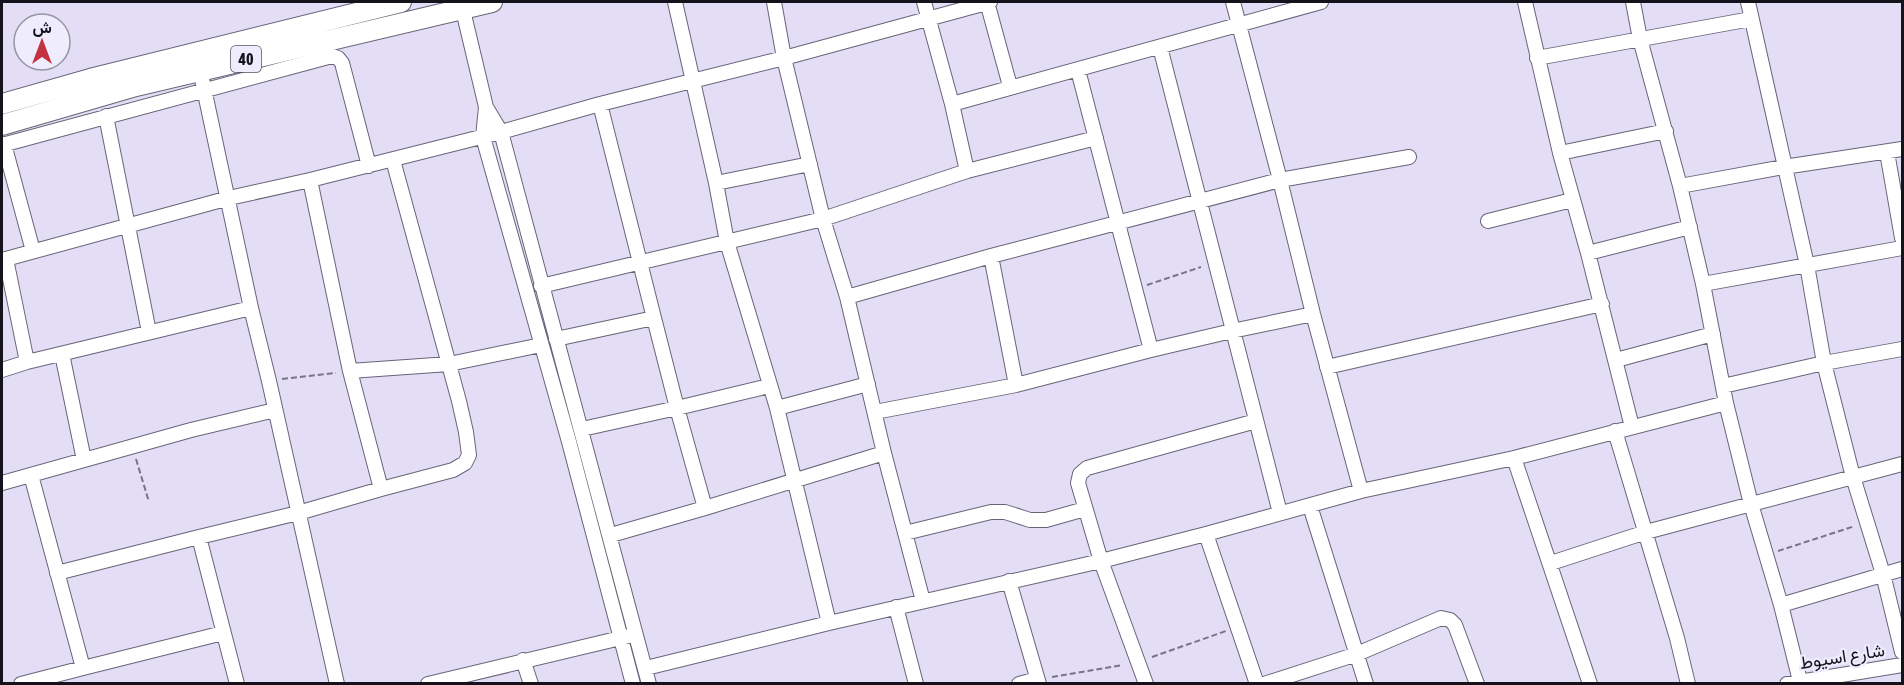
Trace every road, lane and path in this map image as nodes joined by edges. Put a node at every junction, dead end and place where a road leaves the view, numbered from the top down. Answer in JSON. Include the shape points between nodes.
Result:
{"nodes":[{"id":1,"x":401,"y":2,"type":"edge"},
{"id":2,"x":492,"y":2,"type":"edge"},
{"id":3,"x":675,"y":2,"type":"edge"},
{"id":4,"x":774,"y":2,"type":"edge"},
{"id":5,"x":924,"y":2,"type":"edge"},
{"id":6,"x":988,"y":2,"type":"edge"},
{"id":7,"x":1233,"y":2,"type":"edge"},
{"id":8,"x":1321,"y":2,"type":"edge"},
{"id":9,"x":1525,"y":2,"type":"edge"},
{"id":10,"x":1633,"y":2,"type":"edge"},
{"id":11,"x":1748,"y":2,"type":"edge"},
{"id":12,"x":461,"y":5,"type":"edge"},
{"id":13,"x":928,"y":18,"type":"junction"},
{"id":14,"x":1751,"y":19,"type":"junction"},
{"id":15,"x":1238,"y":23,"type":"junction"},
{"id":16,"x":1640,"y":39,"type":"junction"},
{"id":17,"x":1160,"y":47,"type":"junction"},
{"id":18,"x":784,"y":58,"type":"junction"},
{"id":19,"x":1537,"y":58,"type":"junction"},
{"id":20,"x":200,"y":69,"type":"junction"},
{"id":21,"x":1078,"y":70,"type":"junction"},
{"id":22,"x":693,"y":81,"type":"junction"},
{"id":23,"x":1010,"y":86,"type":"junction"},
{"id":24,"x":204,"y":91,"type":"junction"},
{"id":25,"x":2,"y":104,"type":"edge"},
{"id":26,"x":600,"y":104,"type":"junction"},
{"id":27,"x":952,"y":104,"type":"junction"},
{"id":28,"x":486,"y":107,"type":"junction"},
{"id":29,"x":106,"y":117,"type":"junction"},
{"id":30,"x":1666,"y":131,"type":"junction"},
{"id":31,"x":501,"y":132,"type":"junction"},
{"id":32,"x":483,"y":137,"type":"junction"},
{"id":33,"x":2,"y":138,"type":"edge"},
{"id":34,"x":1096,"y":138,"type":"junction"},
{"id":35,"x":1902,"y":149,"type":"edge"},
{"id":36,"x":1887,"y":152,"type":"junction"},
{"id":37,"x":1560,"y":153,"type":"junction"},
{"id":38,"x":1409,"y":156,"type":"dead end"},
{"id":39,"x":393,"y":160,"type":"junction"},
{"id":40,"x":810,"y":164,"type":"junction"},
{"id":41,"x":369,"y":166,"type":"junction"},
{"id":42,"x":1784,"y":166,"type":"junction"},
{"id":43,"x":967,"y":171,"type":"junction"},
{"id":44,"x":310,"y":180,"type":"junction"},
{"id":45,"x":1280,"y":180,"type":"junction"},
{"id":46,"x":716,"y":183,"type":"junction"},
{"id":47,"x":1680,"y":186,"type":"junction"},
{"id":48,"x":228,"y":198,"type":"junction"},
{"id":49,"x":1572,"y":200,"type":"junction"},
{"id":50,"x":1200,"y":201,"type":"junction"},
{"id":51,"x":823,"y":219,"type":"junction"},
{"id":52,"x":1488,"y":221,"type":"dead end"},
{"id":53,"x":1118,"y":223,"type":"junction"},
{"id":54,"x":128,"y":225,"type":"junction"},
{"id":55,"x":1690,"y":227,"type":"junction"},
{"id":56,"x":1902,"y":238,"type":"edge"},
{"id":57,"x":727,"y":242,"type":"junction"},
{"id":58,"x":1902,"y":249,"type":"edge"},
{"id":59,"x":33,"y":251,"type":"junction"},
{"id":60,"x":1588,"y":253,"type":"junction"},
{"id":61,"x":991,"y":256,"type":"junction"},
{"id":62,"x":4,"y":259,"type":"edge"},
{"id":63,"x":1215,"y":263,"type":"junction"},
{"id":64,"x":640,"y":264,"type":"junction"},
{"id":65,"x":1807,"y":265,"type":"junction"},
{"id":66,"x":1703,"y":284,"type":"junction"},
{"id":67,"x":541,"y":286,"type":"junction"},
{"id":68,"x":1135,"y":288,"type":"junction"},
{"id":69,"x":847,"y":297,"type":"junction"},
{"id":70,"x":1602,"y":304,"type":"junction"},
{"id":71,"x":250,"y":308,"type":"junction"},
{"id":72,"x":1313,"y":314,"type":"junction"},
{"id":73,"x":654,"y":318,"type":"junction"},
{"id":74,"x":1232,"y":330,"type":"junction"},
{"id":75,"x":149,"y":332,"type":"junction"},
{"id":76,"x":1713,"y":334,"type":"junction"},
{"id":77,"x":556,"y":339,"type":"junction"},
{"id":78,"x":541,"y":345,"type":"junction"},
{"id":79,"x":1902,"y":349,"type":"edge"},
{"id":80,"x":1151,"y":350,"type":"junction"},
{"id":81,"x":62,"y":354,"type":"junction"},
{"id":82,"x":1616,"y":360,"type":"junction"},
{"id":83,"x":27,"y":362,"type":"junction"},
{"id":84,"x":1824,"y":363,"type":"junction"},
{"id":85,"x":449,"y":364,"type":"junction"},
{"id":86,"x":1327,"y":367,"type":"junction"},
{"id":87,"x":2,"y":370,"type":"edge"},
{"id":88,"x":350,"y":371,"type":"junction"},
{"id":89,"x":269,"y":381,"type":"junction"},
{"id":90,"x":868,"y":384,"type":"junction"},
{"id":91,"x":1016,"y":385,"type":"junction"},
{"id":92,"x":769,"y":386,"type":"junction"},
{"id":93,"x":1723,"y":386,"type":"junction"},
{"id":94,"x":1726,"y":403,"type":"junction"},
{"id":95,"x":677,"y":408,"type":"junction"},
{"id":96,"x":777,"y":408,"type":"junction"},
{"id":97,"x":275,"y":410,"type":"junction"},
{"id":98,"x":875,"y":412,"type":"junction"},
{"id":99,"x":1256,"y":421,"type":"junction"},
{"id":100,"x":1632,"y":427,"type":"junction"},
{"id":101,"x":582,"y":429,"type":"junction"},
{"id":102,"x":1615,"y":431,"type":"junction"},
{"id":103,"x":132,"y":446,"type":"junction"},
{"id":104,"x":884,"y":453,"type":"junction"},
{"id":105,"x":1514,"y":458,"type":"junction"},
{"id":106,"x":84,"y":460,"type":"junction"},
{"id":107,"x":1902,"y":464,"type":"edge"},
{"id":108,"x":31,"y":475,"type":"junction"},
{"id":109,"x":1853,"y":477,"type":"junction"},
{"id":110,"x":794,"y":482,"type":"junction"},
{"id":111,"x":2,"y":483,"type":"edge"},
{"id":112,"x":381,"y":489,"type":"junction"},
{"id":113,"x":1361,"y":491,"type":"junction"},
{"id":114,"x":149,"y":502,"type":"dead end"},
{"id":115,"x":1751,"y":504,"type":"junction"},
{"id":116,"x":1310,"y":506,"type":"junction"},
{"id":117,"x":705,"y":508,"type":"junction"},
{"id":118,"x":1085,"y":509,"type":"junction"},
{"id":119,"x":298,"y":513,"type":"junction"},
{"id":120,"x":1280,"y":513,"type":"junction"},
{"id":121,"x":1868,"y":522,"type":"junction"},
{"id":122,"x":1646,"y":532,"type":"junction"},
{"id":123,"x":905,"y":533,"type":"junction"},
{"id":124,"x":1206,"y":534,"type":"junction"},
{"id":125,"x":611,"y":535,"type":"junction"},
{"id":126,"x":199,"y":537,"type":"junction"},
{"id":127,"x":1767,"y":555,"type":"junction"},
{"id":128,"x":1101,"y":561,"type":"junction"},
{"id":129,"x":1551,"y":563,"type":"junction"},
{"id":130,"x":1902,"y":569,"type":"edge"},
{"id":131,"x":57,"y":573,"type":"junction"},
{"id":132,"x":1883,"y":574,"type":"junction"},
{"id":133,"x":1009,"y":581,"type":"junction"},
{"id":134,"x":923,"y":601,"type":"junction"},
{"id":135,"x":1781,"y":605,"type":"junction"},
{"id":136,"x":896,"y":607,"type":"junction"},
{"id":137,"x":829,"y":623,"type":"junction"},
{"id":138,"x":1238,"y":626,"type":"junction"},
{"id":139,"x":223,"y":633,"type":"junction"},
{"id":140,"x":637,"y":634,"type":"junction"},
{"id":141,"x":621,"y":637,"type":"junction"},
{"id":142,"x":1902,"y":652,"type":"edge"},
{"id":143,"x":1357,"y":654,"type":"junction"},
{"id":144,"x":524,"y":660,"type":"junction"},
{"id":145,"x":1138,"y":663,"type":"junction"},
{"id":146,"x":1902,"y":665,"type":"edge"},
{"id":147,"x":83,"y":668,"type":"junction"},
{"id":148,"x":646,"y":668,"type":"junction"},
{"id":149,"x":1038,"y":681,"type":"edge"},
{"id":150,"x":1794,"y":682,"type":"edge"},
{"id":151,"x":21,"y":684,"type":"edge"},
{"id":152,"x":237,"y":684,"type":"edge"},
{"id":153,"x":337,"y":684,"type":"edge"},
{"id":154,"x":428,"y":684,"type":"edge"},
{"id":155,"x":531,"y":684,"type":"edge"},
{"id":156,"x":633,"y":684,"type":"edge"},
{"id":157,"x":649,"y":684,"type":"edge"},
{"id":158,"x":916,"y":684,"type":"edge"},
{"id":159,"x":1019,"y":684,"type":"edge"},
{"id":160,"x":1146,"y":684,"type":"edge"},
{"id":161,"x":1257,"y":684,"type":"edge"},
{"id":162,"x":1264,"y":684,"type":"edge"},
{"id":163,"x":1366,"y":684,"type":"edge"},
{"id":164,"x":1477,"y":684,"type":"edge"},
{"id":165,"x":1590,"y":684,"type":"edge"},
{"id":166,"x":1688,"y":684,"type":"edge"}],
"edges":[{"from":1,"to":25,"type":"highway","number":"40"},
{"from":2,"to":12,"type":"highway","number":"40"},
{"from":3,"to":22,"type":"street"},
{"from":4,"to":18,"type":"street"},
{"from":5,"to":13,"type":"street"},
{"from":6,"to":13,"type":"street"},
{"from":6,"to":23,"type":"street"},
{"from":7,"to":15,"type":"street"},
{"from":8,"to":15,"type":"street"},
{"from":9,"to":19,"type":"street"},
{"from":10,"to":16,"type":"street"},
{"from":11,"to":14,"type":"street"},
{"from":12,"to":20,"type":"highway","number":"40"},
{"from":12,"to":28,"type":"street"},
{"from":13,"to":18,"type":"street"},
{"from":13,"to":27,"type":"street"},
{"from":14,"to":16,"type":"street"},
{"from":14,"to":42,"type":"street"},
{"from":15,"to":17,"type":"street"},
{"from":15,"to":45,"type":"street"},
{"from":16,"to":19,"type":"street"},
{"from":16,"to":30,"type":"street"},
{"from":17,"to":21,"type":"street"},
{"from":17,"to":50,"type":"street"},
{"from":18,"to":22,"type":"street"},
{"from":18,"to":40,"type":"street"},
{"from":19,"to":37,"type":"street"},
{"from":20,"to":24,"type":"street"},
{"from":20,"to":33,"type":"highway","number":"40","via":[[136,86]]},
{"from":21,"to":23,"type":"street"},
{"from":21,"to":34,"type":"street"},
{"from":22,"to":26,"type":"street"},
{"from":22,"to":46,"type":"street"},
{"from":23,"to":27,"type":"street"},
{"from":24,"to":29,"type":"street"},
{"from":24,"to":41,"type":"street","via":[[335,56],[342,63]]},
{"from":24,"to":48,"type":"street"},
{"from":26,"to":31,"type":"street"},
{"from":26,"to":64,"type":"street"},
{"from":27,"to":43,"type":"street"},
{"from":28,"to":31,"type":"street"},
{"from":28,"to":32,"type":"street"},
{"from":29,"to":33,"type":"street"},
{"from":29,"to":54,"type":"street"},
{"from":30,"to":37,"type":"street"},
{"from":30,"to":47,"type":"street"},
{"from":31,"to":32,"type":"street"},
{"from":31,"to":67,"type":"street"},
{"from":32,"to":39,"type":"street"},
{"from":32,"to":78,"type":"street"},
{"from":33,"to":59,"type":"street"},
{"from":34,"to":43,"type":"street"},
{"from":34,"to":53,"type":"street"},
{"from":35,"to":36,"type":"street"},
{"from":36,"to":42,"type":"street"},
{"from":36,"to":56,"type":"street"},
{"from":37,"to":49,"type":"street"},
{"from":38,"to":45,"type":"street"},
{"from":39,"to":41,"type":"street"},
{"from":39,"to":85,"type":"street"},
{"from":40,"to":46,"type":"street"},
{"from":40,"to":51,"type":"street"},
{"from":41,"to":44,"type":"street"},
{"from":42,"to":47,"type":"street"},
{"from":42,"to":65,"type":"street"},
{"from":43,"to":51,"type":"street"},
{"from":44,"to":48,"type":"street"},
{"from":44,"to":88,"type":"street"},
{"from":45,"to":50,"type":"street"},
{"from":45,"to":72,"type":"street"},
{"from":46,"to":57,"type":"street"},
{"from":47,"to":55,"type":"street"},
{"from":48,"to":54,"type":"street"},
{"from":48,"to":71,"type":"street"},
{"from":49,"to":52,"type":"street"},
{"from":49,"to":60,"type":"street"},
{"from":50,"to":53,"type":"street"},
{"from":50,"to":63,"type":"street"},
{"from":51,"to":57,"type":"street"},
{"from":51,"to":69,"type":"street"},
{"from":53,"to":61,"type":"street"},
{"from":53,"to":68,"type":"street"},
{"from":54,"to":59,"type":"street"},
{"from":54,"to":75,"type":"street"},
{"from":55,"to":60,"type":"street"},
{"from":55,"to":66,"type":"street"},
{"from":57,"to":64,"type":"street"},
{"from":57,"to":92,"type":"street"},
{"from":58,"to":65,"type":"street"},
{"from":59,"to":62,"type":"street"},
{"from":60,"to":70,"type":"street"},
{"from":61,"to":69,"type":"street"},
{"from":61,"to":91,"type":"street"},
{"from":62,"to":83,"type":"street"},
{"from":63,"to":68,"type":"path"},
{"from":63,"to":74,"type":"street"},
{"from":64,"to":67,"type":"street"},
{"from":64,"to":73,"type":"street"},
{"from":65,"to":66,"type":"street"},
{"from":65,"to":84,"type":"street"},
{"from":66,"to":76,"type":"street"},
{"from":67,"to":77,"type":"street"},
{"from":68,"to":80,"type":"street"},
{"from":69,"to":90,"type":"street"},
{"from":70,"to":82,"type":"street"},
{"from":70,"to":86,"type":"street"},
{"from":71,"to":75,"type":"street"},
{"from":71,"to":89,"type":"street"},
{"from":72,"to":74,"type":"street"},
{"from":72,"to":86,"type":"street"},
{"from":73,"to":77,"type":"street"},
{"from":73,"to":95,"type":"street"},
{"from":74,"to":80,"type":"street"},
{"from":74,"to":99,"type":"street"},
{"from":75,"to":81,"type":"street"},
{"from":76,"to":82,"type":"street"},
{"from":76,"to":93,"type":"street"},
{"from":77,"to":101,"type":"street"},
{"from":78,"to":85,"type":"street"},
{"from":78,"to":141,"type":"street"},
{"from":79,"to":84,"type":"street"},
{"from":80,"to":91,"type":"street"},
{"from":81,"to":83,"type":"street"},
{"from":81,"to":106,"type":"street"},
{"from":82,"to":100,"type":"street"},
{"from":83,"to":87,"type":"street"},
{"from":84,"to":93,"type":"street"},
{"from":84,"to":109,"type":"street"},
{"from":85,"to":88,"type":"street"},
{"from":85,"to":112,"type":"street","via":[[469,448],[465,463],[453,470]]},
{"from":86,"to":113,"type":"street"},
{"from":88,"to":89,"type":"path"},
{"from":88,"to":112,"type":"street"},
{"from":89,"to":97,"type":"street"},
{"from":90,"to":96,"type":"street"},
{"from":90,"to":98,"type":"street"},
{"from":91,"to":98,"type":"street"},
{"from":92,"to":95,"type":"street"},
{"from":92,"to":96,"type":"street"},
{"from":93,"to":94,"type":"street"},
{"from":94,"to":100,"type":"street"},
{"from":94,"to":115,"type":"street"},
{"from":95,"to":101,"type":"street"},
{"from":95,"to":117,"type":"street"},
{"from":96,"to":110,"type":"street"},
{"from":97,"to":103,"type":"street"},
{"from":97,"to":119,"type":"street"},
{"from":98,"to":104,"type":"street"},
{"from":99,"to":118,"type":"street","via":[[1087,468],[1078,483]]},
{"from":99,"to":120,"type":"street"},
{"from":100,"to":102,"type":"street"},
{"from":101,"to":125,"type":"street"},
{"from":102,"to":105,"type":"street"},
{"from":102,"to":122,"type":"street"},
{"from":103,"to":106,"type":"street"},
{"from":103,"to":114,"type":"path"},
{"from":104,"to":110,"type":"street"},
{"from":104,"to":123,"type":"street"},
{"from":105,"to":113,"type":"street"},
{"from":105,"to":129,"type":"street"},
{"from":106,"to":108,"type":"street"},
{"from":107,"to":109,"type":"street"},
{"from":108,"to":111,"type":"street"},
{"from":108,"to":131,"type":"street"},
{"from":109,"to":115,"type":"street"},
{"from":109,"to":121,"type":"street"},
{"from":110,"to":117,"type":"street"},
{"from":110,"to":137,"type":"street"},
{"from":112,"to":119,"type":"street"},
{"from":113,"to":116,"type":"street"},
{"from":115,"to":122,"type":"street"},
{"from":115,"to":127,"type":"street"},
{"from":116,"to":120,"type":"street"},
{"from":116,"to":143,"type":"street"},
{"from":117,"to":125,"type":"street"},
{"from":118,"to":123,"type":"street","via":[[1046,520],[991,512]]},
{"from":118,"to":128,"type":"street"},
{"from":119,"to":126,"type":"street"},
{"from":119,"to":153,"type":"street"},
{"from":120,"to":124,"type":"street"},
{"from":121,"to":127,"type":"path"},
{"from":121,"to":132,"type":"street"},
{"from":122,"to":129,"type":"street"},
{"from":122,"to":166,"type":"street"},
{"from":123,"to":134,"type":"street"},
{"from":124,"to":128,"type":"street"},
{"from":124,"to":138,"type":"street"},
{"from":125,"to":140,"type":"street"},
{"from":126,"to":131,"type":"street"},
{"from":126,"to":139,"type":"street"},
{"from":127,"to":135,"type":"street"},
{"from":128,"to":133,"type":"street"},
{"from":128,"to":145,"type":"street"},
{"from":129,"to":165,"type":"street"},
{"from":130,"to":132,"type":"street"},
{"from":131,"to":147,"type":"street"},
{"from":132,"to":135,"type":"street"},
{"from":132,"to":142,"type":"street"},
{"from":133,"to":134,"type":"street"},
{"from":133,"to":149,"type":"street"},
{"from":134,"to":136,"type":"street"},
{"from":135,"to":150,"type":"street"},
{"from":136,"to":137,"type":"street"},
{"from":136,"to":158,"type":"street"},
{"from":137,"to":148,"type":"street"},
{"from":138,"to":145,"type":"path"},
{"from":138,"to":161,"type":"street"},
{"from":139,"to":147,"type":"street"},
{"from":139,"to":152,"type":"street"},
{"from":140,"to":141,"type":"street"},
{"from":140,"to":148,"type":"street"},
{"from":141,"to":144,"type":"street"},
{"from":141,"to":156,"type":"street"},
{"from":143,"to":162,"type":"street"},
{"from":143,"to":163,"type":"street"},
{"from":143,"to":164,"type":"street","via":[[1444,618],[1455,625]]},
{"from":144,"to":154,"type":"street"},
{"from":144,"to":155,"type":"street"},
{"from":145,"to":149,"type":"path"},
{"from":145,"to":160,"type":"street"},
{"from":146,"to":150,"type":"street","name":"شارع اسيوط"},
{"from":147,"to":151,"type":"street"},
{"from":148,"to":157,"type":"street"},
{"from":149,"to":159,"type":"street"}]}
